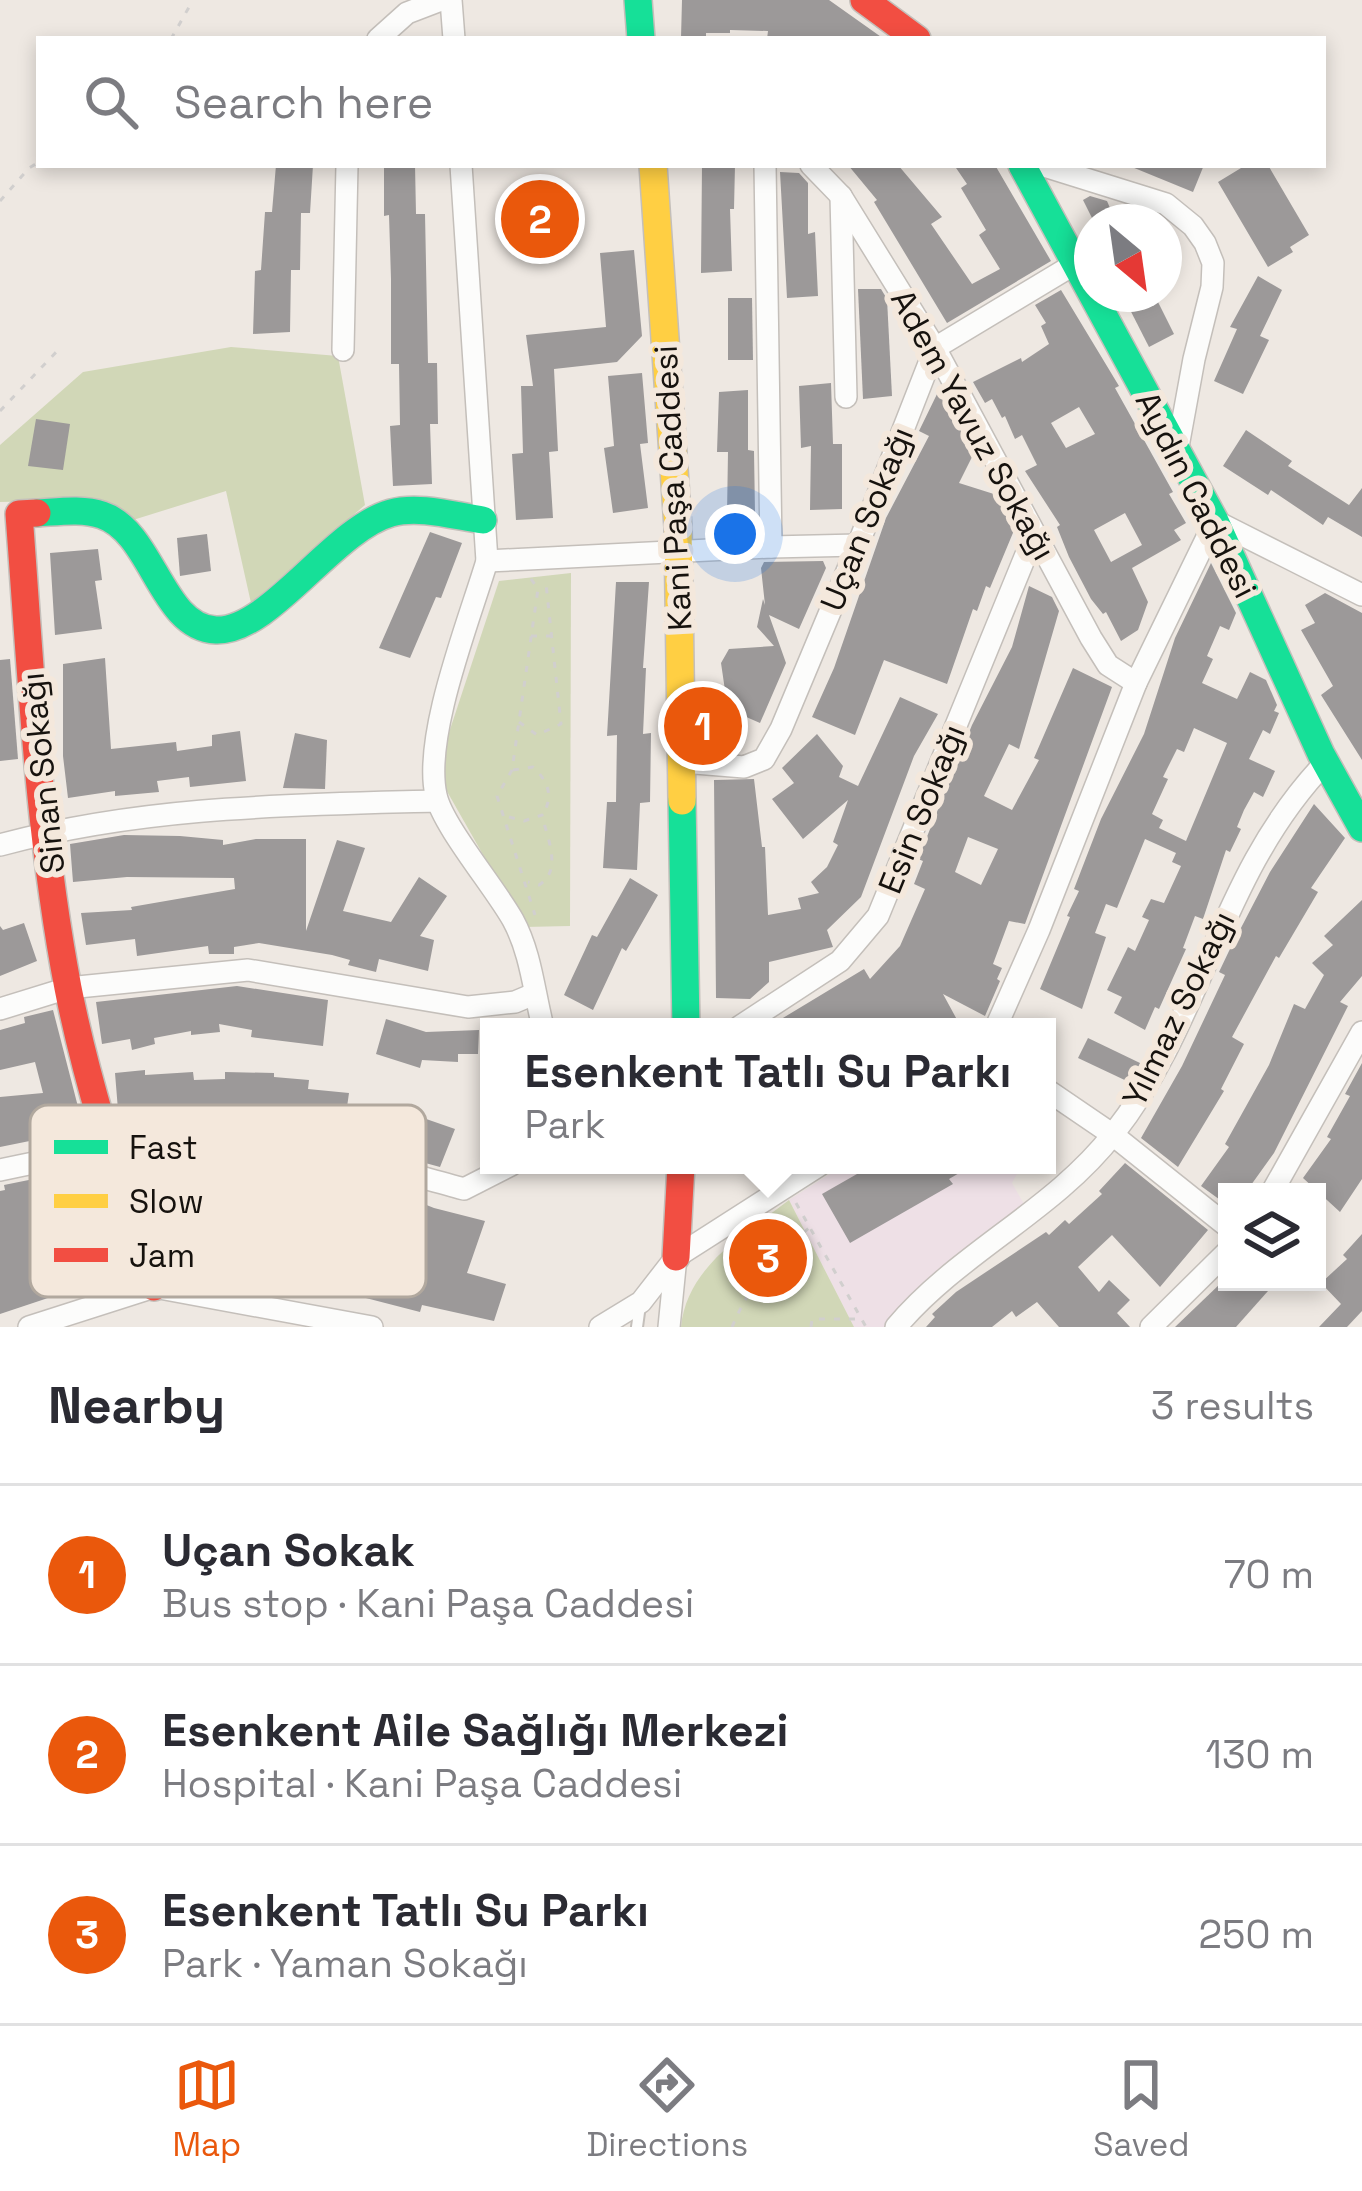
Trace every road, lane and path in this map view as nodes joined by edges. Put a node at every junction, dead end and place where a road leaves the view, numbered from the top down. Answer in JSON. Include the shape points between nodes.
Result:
{"nodes":[{"id":1,"x":193,"y":0,"type":"edge"},
{"id":2,"x":441,"y":0,"type":"edge"},
{"id":3,"x":451,"y":0,"type":"edge"},
{"id":4,"x":638,"y":0,"type":"edge"},
{"id":5,"x":864,"y":0,"type":"edge"},
{"id":6,"x":174,"y":36,"type":"edge"},
{"id":7,"x":381,"y":36,"type":"edge"},
{"id":8,"x":454,"y":36,"type":"edge"},
{"id":9,"x":641,"y":36,"type":"edge"},
{"id":10,"x":913,"y":36,"type":"edge"},
{"id":11,"x":36,"y":164,"type":"edge"},
{"id":12,"x":347,"y":168,"type":"edge"},
{"id":13,"x":461,"y":168,"type":"edge"},
{"id":14,"x":653,"y":168,"type":"edge"},
{"id":15,"x":765,"y":168,"type":"edge"},
{"id":16,"x":814,"y":168,"type":"edge"},
{"id":17,"x":1024,"y":168,"type":"edge"},
{"id":18,"x":1051,"y":168,"type":"edge"},
{"id":19,"x":841,"y":196,"type":"junction"},
{"id":20,"x":0,"y":201,"type":"edge"},
{"id":21,"x":1073,"y":266,"type":"junction"},
{"id":22,"x":934,"y":348,"type":"junction"},
{"id":23,"x":60,"y":349,"type":"dead end"},
{"id":24,"x":343,"y":350,"type":"dead end"},
{"id":25,"x":846,"y":397,"type":"dead end"},
{"id":26,"x":0,"y":412,"type":"edge"},
{"id":27,"x":1177,"y":453,"type":"junction"},
{"id":28,"x":482,"y":520,"type":"junction"},
{"id":29,"x":1215,"y":521,"type":"junction"},
{"id":30,"x":1034,"y":535,"type":"junction"},
{"id":31,"x":858,"y":545,"type":"junction"},
{"id":32,"x":771,"y":548,"type":"junction"},
{"id":33,"x":679,"y":553,"type":"junction"},
{"id":34,"x":524,"y":561,"type":"junction"},
{"id":35,"x":487,"y":562,"type":"junction"},
{"id":36,"x":546,"y":584,"type":"dead end"},
{"id":37,"x":1362,"y":596,"type":"edge"},
{"id":38,"x":552,"y":635,"type":"junction"},
{"id":39,"x":531,"y":637,"type":"junction"},
{"id":40,"x":1136,"y":683,"type":"junction"},
{"id":41,"x":519,"y":722,"type":"junction"},
{"id":42,"x":683,"y":762,"type":"junction"},
{"id":43,"x":1326,"y":763,"type":"junction"},
{"id":44,"x":512,"y":770,"type":"junction"},
{"id":45,"x":436,"y":801,"type":"junction"},
{"id":46,"x":505,"y":815,"type":"junction"},
{"id":47,"x":542,"y":815,"type":"junction"},
{"id":48,"x":1362,"y":828,"type":"edge"},
{"id":49,"x":46,"y":832,"type":"junction"},
{"id":50,"x":0,"y":845,"type":"edge"},
{"id":51,"x":527,"y":882,"type":"junction"},
{"id":52,"x":526,"y":949,"type":"junction"},
{"id":53,"x":68,"y":988,"type":"junction"},
{"id":54,"x":534,"y":994,"type":"junction"},
{"id":55,"x":0,"y":1009,"type":"edge"},
{"id":56,"x":541,"y":1018,"type":"edge"},
{"id":57,"x":686,"y":1018,"type":"edge"},
{"id":58,"x":753,"y":1018,"type":"edge"},
{"id":59,"x":1000,"y":1018,"type":"edge"},
{"id":60,"x":1362,"y":1032,"type":"edge"},
{"id":61,"x":1056,"y":1096,"type":"edge"},
{"id":62,"x":98,"y":1105,"type":"edge"},
{"id":63,"x":1113,"y":1135,"type":"junction"},
{"id":64,"x":30,"y":1164,"type":"edge"},
{"id":65,"x":0,"y":1170,"type":"edge"},
{"id":66,"x":493,"y":1174,"type":"edge"},
{"id":67,"x":681,"y":1174,"type":"edge"},
{"id":68,"x":805,"y":1174,"type":"edge"},
{"id":69,"x":426,"y":1179,"type":"edge"},
{"id":70,"x":1277,"y":1183,"type":"edge"},
{"id":71,"x":786,"y":1185,"type":"junction"},
{"id":72,"x":1218,"y":1219,"type":"edge"},
{"id":73,"x":810,"y":1227,"type":"junction"},
{"id":74,"x":676,"y":1257,"type":"junction"},
{"id":75,"x":1218,"y":1261,"type":"edge"},
{"id":76,"x":123,"y":1297,"type":"edge"},
{"id":77,"x":208,"y":1297,"type":"edge"},
{"id":78,"x":641,"y":1302,"type":"junction"},
{"id":79,"x":862,"y":1319,"type":"junction"},
{"id":80,"x":29,"y":1327,"type":"edge"},
{"id":81,"x":372,"y":1327,"type":"edge"},
{"id":82,"x":600,"y":1327,"type":"edge"},
{"id":83,"x":637,"y":1327,"type":"edge"},
{"id":84,"x":670,"y":1327,"type":"edge"},
{"id":85,"x":732,"y":1327,"type":"edge"},
{"id":86,"x":811,"y":1327,"type":"edge"},
{"id":87,"x":866,"y":1327,"type":"edge"},
{"id":88,"x":896,"y":1327,"type":"edge"},
{"id":89,"x":1151,"y":1327,"type":"edge"}],
"edges":[{"from":1,"to":6,"type":"path"},
{"from":2,"to":7,"type":"street","via":[[407,13]]},
{"from":3,"to":8,"type":"street"},
{"from":4,"to":9,"type":"street"},
{"from":5,"to":10,"type":"street"},
{"from":11,"to":20,"type":"path"},
{"from":12,"to":24,"type":"street"},
{"from":13,"to":28,"type":"street"},
{"from":14,"to":33,"type":"street","name":"Kani Paşa Caddesi"},
{"from":15,"to":32,"type":"street"},
{"from":16,"to":19,"type":"street","name":"Adem Yavuz Sokağı"},
{"from":17,"to":21,"type":"street","name":"Aydın Caddesi"},
{"from":18,"to":27,"type":"street","via":[[1166,204],[1205,243],[1212,287]]},
{"from":19,"to":22,"type":"street","name":"Adem Yavuz Sokağı"},
{"from":19,"to":25,"type":"street"},
{"from":21,"to":22,"type":"street"},
{"from":21,"to":27,"type":"street","name":"Aydın Caddesi"},
{"from":22,"to":30,"type":"street","name":"Adem Yavuz Sokağı"},
{"from":22,"to":31,"type":"street","name":"Uçan Sokağı"},
{"from":23,"to":26,"type":"path"},
{"from":27,"to":29,"type":"street","name":"Aydın Caddesi"},
{"from":28,"to":35,"type":"street"},
{"from":28,"to":49,"type":"street","name":"Sinan Sokağı","via":[[394,512],[362,526],[241,626],[215,630],[190,623],[104,515],[19,514]]},
{"from":29,"to":37,"type":"street"},
{"from":29,"to":40,"type":"street"},
{"from":29,"to":43,"type":"street","name":"Aydın Caddesi"},
{"from":30,"to":40,"type":"street","name":"Adem Yavuz Sokağı","via":[[1108,665]]},
{"from":30,"to":58,"type":"street","name":"Esin Sokağı","via":[[878,916],[840,962]]},
{"from":31,"to":32,"type":"street"},
{"from":31,"to":42,"type":"street","name":"Uçan Sokağı","via":[[764,759],[744,766]]},
{"from":32,"to":33,"type":"street"},
{"from":33,"to":34,"type":"street"},
{"from":33,"to":42,"type":"street","name":"Kani Paşa Caddesi"},
{"from":34,"to":35,"type":"street"},
{"from":34,"to":39,"type":"path","via":[[538,589]]},
{"from":35,"to":45,"type":"street","via":[[446,698],[432,769]]},
{"from":36,"to":38,"type":"path"},
{"from":38,"to":39,"type":"path"},
{"from":38,"to":41,"type":"path","via":[[561,724],[537,735]]},
{"from":39,"to":41,"type":"path"},
{"from":40,"to":59,"type":"street"},
{"from":41,"to":44,"type":"path"},
{"from":42,"to":57,"type":"street","name":"Kani Paşa Caddesi"},
{"from":43,"to":48,"type":"street","name":"Aydın Caddesi"},
{"from":43,"to":63,"type":"street","name":"Yılmaz Sokağı","via":[[1275,823],[1164,1053]]},
{"from":44,"to":46,"type":"path","via":[[497,796]]},
{"from":44,"to":47,"type":"path","via":[[533,767],[543,776],[550,798]]},
{"from":45,"to":49,"type":"street","via":[[248,806]]},
{"from":45,"to":52,"type":"street"},
{"from":46,"to":47,"type":"path"},
{"from":46,"to":51,"type":"path"},
{"from":47,"to":51,"type":"path","via":[[553,869],[539,884]]},
{"from":49,"to":50,"type":"street"},
{"from":49,"to":53,"type":"street","name":"Sinan Sokağı"},
{"from":51,"to":52,"type":"path","via":[[538,928]]},
{"from":52,"to":54,"type":"street"},
{"from":53,"to":54,"type":"street","via":[[248,970],[468,1007]]},
{"from":53,"to":55,"type":"street"},
{"from":53,"to":62,"type":"street","name":"Sinan Sokağı"},
{"from":54,"to":56,"type":"street"},
{"from":60,"to":70,"type":"street"},
{"from":61,"to":63,"type":"street"},
{"from":63,"to":72,"type":"street"},
{"from":63,"to":88,"type":"street","name":"Yılmaz Sokağı"},
{"from":64,"to":65,"type":"street"},
{"from":66,"to":69,"type":"street","via":[[464,1189]]},
{"from":67,"to":74,"type":"street"},
{"from":68,"to":71,"type":"street"},
{"from":71,"to":73,"type":"path"},
{"from":71,"to":74,"type":"street"},
{"from":73,"to":79,"type":"path"},
{"from":73,"to":85,"type":"path","via":[[749,1287]]},
{"from":74,"to":78,"type":"street"},
{"from":74,"to":84,"type":"street"},
{"from":75,"to":89,"type":"street"},
{"from":76,"to":80,"type":"street"},
{"from":77,"to":81,"type":"street"},
{"from":78,"to":82,"type":"street"},
{"from":78,"to":83,"type":"lane"},
{"from":79,"to":86,"type":"path","via":[[812,1319]]},
{"from":79,"to":87,"type":"path"}]}
